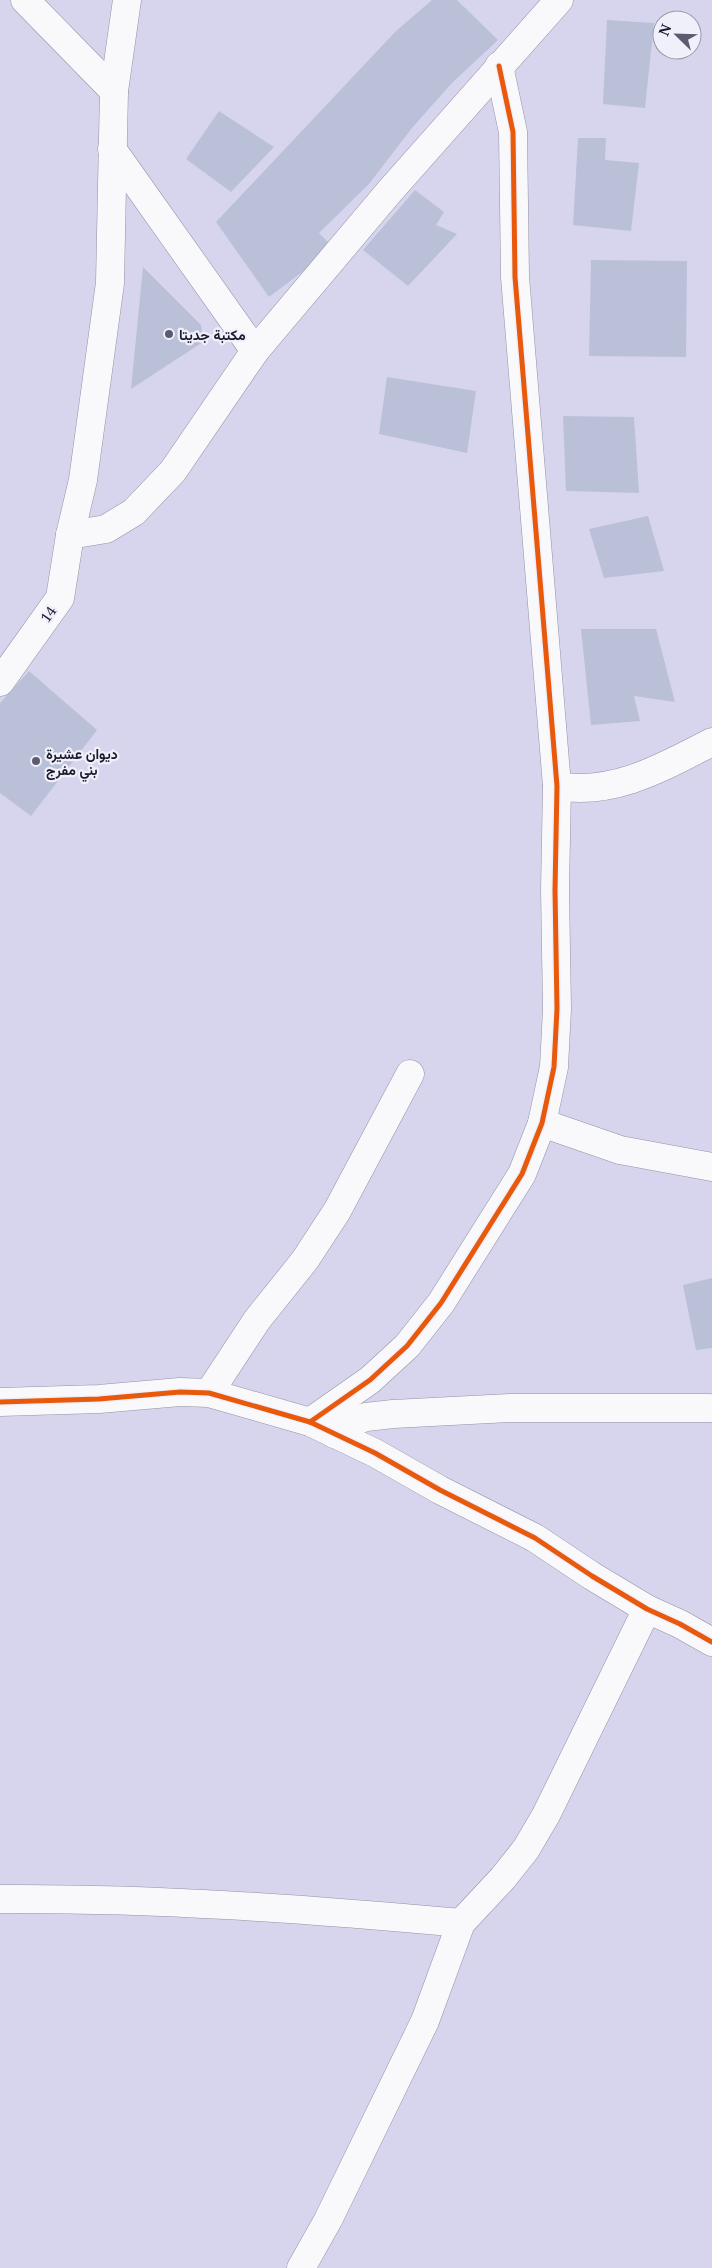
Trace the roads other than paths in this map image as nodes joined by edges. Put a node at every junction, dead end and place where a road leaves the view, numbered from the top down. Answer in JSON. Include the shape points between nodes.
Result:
{"nodes":[{"id":1,"x":25,"y":0,"type":"edge"},
{"id":2,"x":127,"y":0,"type":"edge"},
{"id":3,"x":559,"y":0,"type":"edge"},
{"id":4,"x":499,"y":66,"type":"junction"},
{"id":5,"x":114,"y":91,"type":"junction"},
{"id":6,"x":112,"y":149,"type":"junction"},
{"id":7,"x":255,"y":351,"type":"junction"},
{"id":8,"x":70,"y":535,"type":"junction"},
{"id":9,"x":0,"y":682,"type":"edge"},
{"id":10,"x":712,"y":742,"type":"edge"},
{"id":11,"x":557,"y":786,"type":"junction"},
{"id":12,"x":410,"y":1074,"type":"dead end"},
{"id":13,"x":542,"y":1123,"type":"junction"},
{"id":14,"x":712,"y":1167,"type":"edge"},
{"id":15,"x":209,"y":1392,"type":"junction"},
{"id":16,"x":0,"y":1402,"type":"edge"},
{"id":17,"x":709,"y":1408,"type":"dead end"},
{"id":18,"x":322,"y":1428,"type":"junction"},
{"id":19,"x":647,"y":1609,"type":"junction"},
{"id":20,"x":712,"y":1642,"type":"edge"},
{"id":21,"x":0,"y":1899,"type":"edge"},
{"id":22,"x":461,"y":1923,"type":"junction"},
{"id":23,"x":301,"y":2268,"type":"edge"}],
"edges":[{"from":1,"to":5,"type":"street"},
{"from":2,"to":5,"type":"street","name":"14"},
{"from":3,"to":4,"type":"street"},
{"from":4,"to":7,"type":"street"},
{"from":4,"to":11,"type":"street","via":[[513,132],[515,277]]},
{"from":5,"to":6,"type":"street","name":"14"},
{"from":6,"to":7,"type":"street"},
{"from":6,"to":8,"type":"street","name":"14","via":[[110,282],[83,480]]},
{"from":7,"to":8,"type":"street","via":[[174,471],[134,512],[106,529]]},
{"from":8,"to":9,"type":"street","name":"14","via":[[60,598]]},
{"from":10,"to":11,"type":"street","via":[[653,772],[608,786]]},
{"from":11,"to":13,"type":"street","via":[[557,1019],[554,1067]]},
{"from":12,"to":15,"type":"street","via":[[337,1211]]},
{"from":13,"to":14,"type":"street","via":[[620,1150]]},
{"from":13,"to":18,"type":"street","via":[[522,1174],[441,1303],[407,1346]]},
{"from":15,"to":16,"type":"street"},
{"from":15,"to":18,"type":"street"},
{"from":17,"to":18,"type":"street","via":[[510,1408],[394,1414]]},
{"from":18,"to":19,"type":"street","via":[[534,1538]]},
{"from":19,"to":20,"type":"street"},
{"from":19,"to":22,"type":"street","via":[[531,1841],[503,1878]]},
{"from":21,"to":22,"type":"street","via":[[279,1907]]},
{"from":22,"to":23,"type":"street","via":[[425,2021],[328,2220]]}]}
